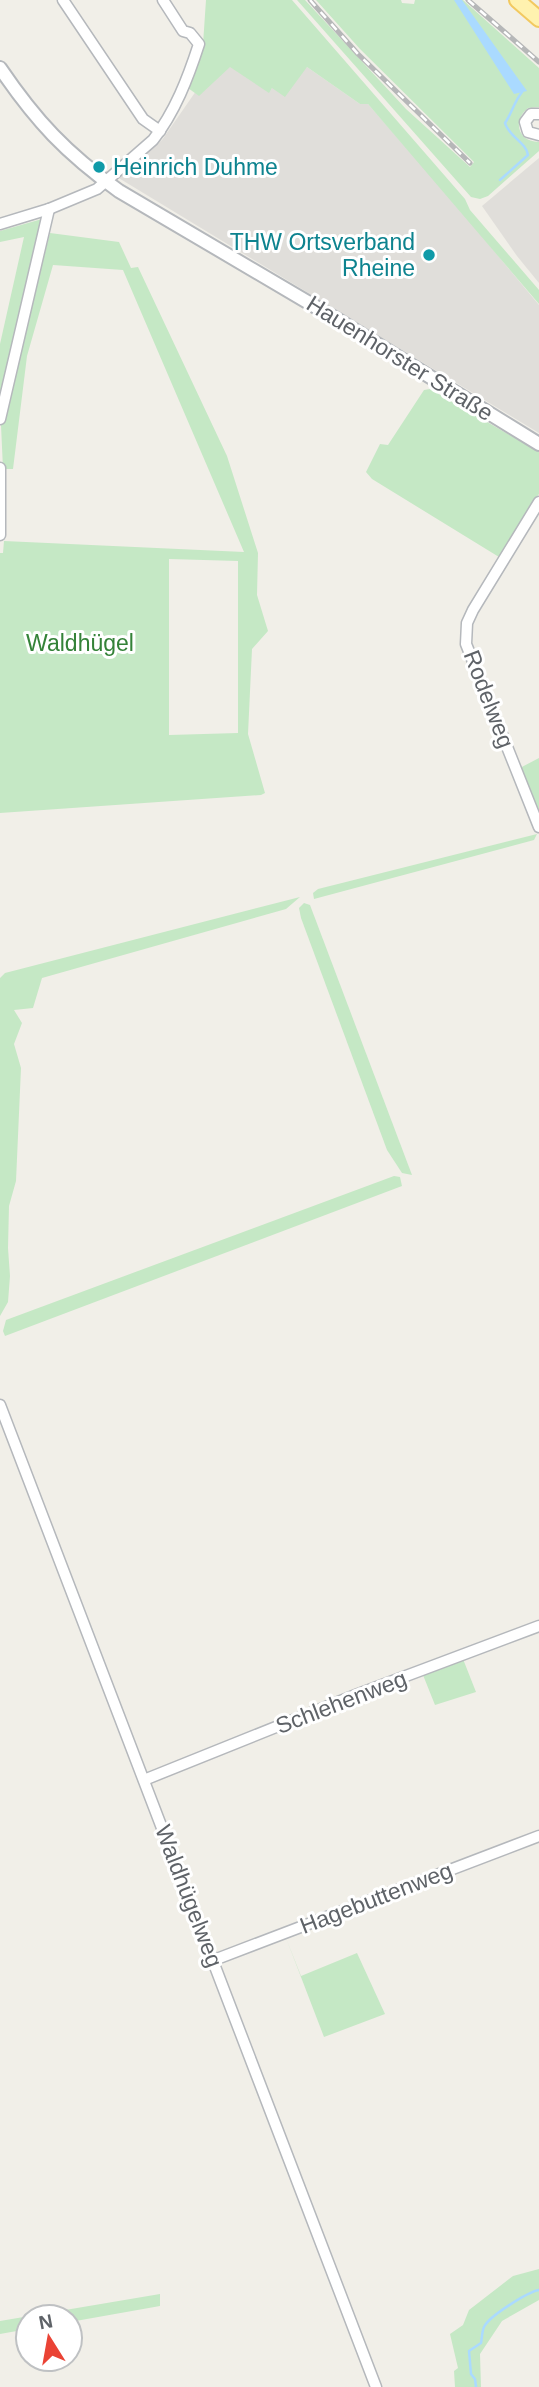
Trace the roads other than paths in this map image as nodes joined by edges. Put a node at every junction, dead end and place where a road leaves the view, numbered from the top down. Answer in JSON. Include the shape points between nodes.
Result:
{"nodes":[{"id":1,"x":63,"y":0,"type":"edge"},
{"id":2,"x":163,"y":0,"type":"edge"},
{"id":3,"x":517,"y":0,"type":"edge"},
{"id":4,"x":539,"y":19,"type":"edge"},
{"id":5,"x":0,"y":68,"type":"edge"},
{"id":6,"x":539,"y":114,"type":"edge"},
{"id":7,"x":160,"y":131,"type":"junction"},
{"id":8,"x":539,"y":135,"type":"edge"},
{"id":9,"x":101,"y":185,"type":"junction"},
{"id":10,"x":49,"y":209,"type":"junction"},
{"id":11,"x":0,"y":223,"type":"edge"},
{"id":12,"x":0,"y":419,"type":"edge"},
{"id":13,"x":539,"y":444,"type":"edge"},
{"id":14,"x":0,"y":468,"type":"edge"},
{"id":15,"x":539,"y":502,"type":"edge"},
{"id":16,"x":0,"y":535,"type":"edge"},
{"id":17,"x":539,"y":827,"type":"edge"},
{"id":18,"x":0,"y":1405,"type":"edge"},
{"id":19,"x":539,"y":1626,"type":"edge"},
{"id":20,"x":144,"y":1780,"type":"junction"},
{"id":21,"x":539,"y":1836,"type":"edge"},
{"id":22,"x":214,"y":1960,"type":"junction"},
{"id":23,"x":376,"y":2387,"type":"edge"}],
"edges":[{"from":1,"to":7,"type":"street","via":[[143,119]]},
{"from":2,"to":7,"type":"street","via":[[183,31],[199,44],[186,83]]},
{"from":3,"to":4,"type":"main road"},
{"from":5,"to":9,"type":"street","name":"Hauenhorster Straße","via":[[35,117]]},
{"from":6,"to":8,"type":"street","via":[[531,114],[525,122],[528,132]]},
{"from":7,"to":9,"type":"street"},
{"from":9,"to":10,"type":"street"},
{"from":9,"to":13,"type":"street","name":"Hauenhorster Straße","via":[[396,355]]},
{"from":10,"to":11,"type":"street"},
{"from":10,"to":12,"type":"street"},
{"from":14,"to":16,"type":"street"},
{"from":15,"to":17,"type":"street","name":"Rodelweg","via":[[473,610],[466,644]]},
{"from":18,"to":20,"type":"street","name":"Waldhügelweg"},
{"from":19,"to":20,"type":"street","name":"Schlehenweg"},
{"from":20,"to":22,"type":"street","name":"Waldhügelweg"},
{"from":21,"to":22,"type":"street","name":"Hagebuttenweg"},
{"from":22,"to":23,"type":"street","name":"Waldhügelweg"}]}
